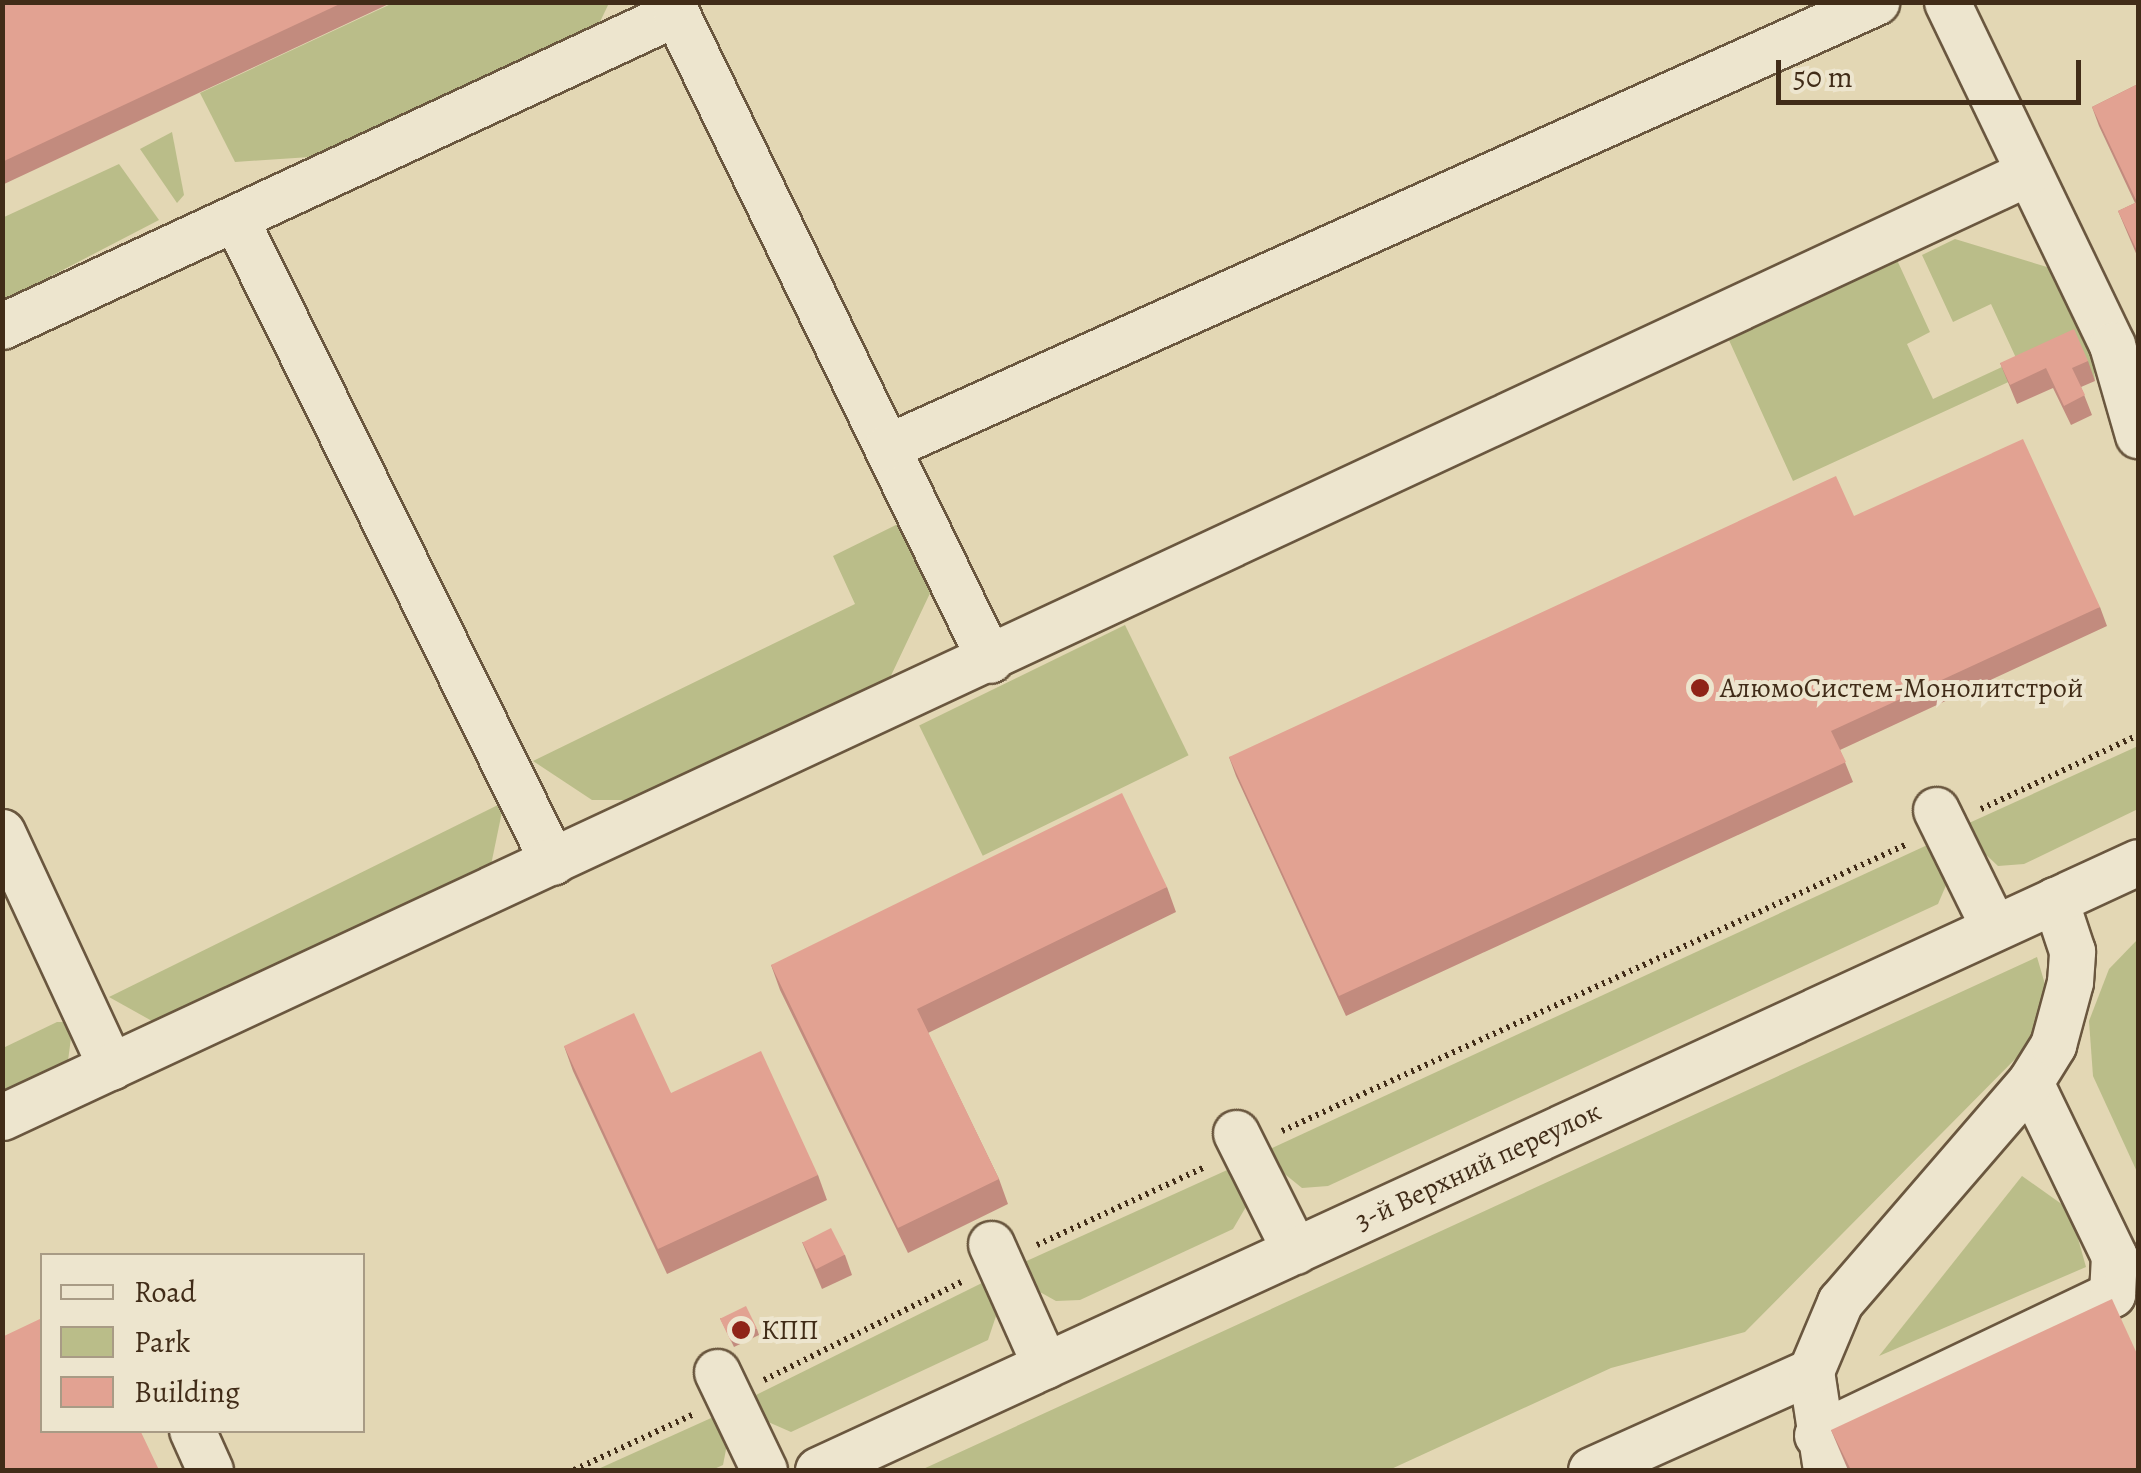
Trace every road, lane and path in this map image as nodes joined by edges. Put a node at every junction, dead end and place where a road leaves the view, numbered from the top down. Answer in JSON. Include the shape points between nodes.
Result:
{"nodes":[{"id":1,"x":1876,"y":2,"type":"edge"},
{"id":2,"x":1947,"y":2,"type":"edge"},
{"id":3,"x":674,"y":8,"type":"edge"},
{"id":4,"x":2027,"y":173,"type":"junction"},
{"id":5,"x":235,"y":218,"type":"junction"},
{"id":6,"x":2,"y":326,"type":"edge"},
{"id":7,"x":2138,"y":434,"type":"edge"},
{"id":8,"x":887,"y":447,"type":"junction"},
{"id":9,"x":990,"y":660,"type":"junction"},
{"id":10,"x":2138,"y":735,"type":"edge"},
{"id":11,"x":1940,"y":818,"type":"junction"},
{"id":12,"x":2,"y":832,"type":"edge"},
{"id":13,"x":553,"y":862,"type":"junction"},
{"id":14,"x":2138,"y":862,"type":"edge"},
{"id":15,"x":2055,"y":900,"type":"junction"},
{"id":16,"x":1992,"y":926,"type":"junction"},
{"id":17,"x":111,"y":1067,"type":"junction"},
{"id":18,"x":2030,"y":1082,"type":"junction"},
{"id":19,"x":2,"y":1117,"type":"edge"},
{"id":20,"x":1240,"y":1141,"type":"junction"},
{"id":21,"x":1295,"y":1251,"type":"junction"},
{"id":22,"x":995,"y":1254,"type":"junction"},
{"id":23,"x":2130,"y":1260,"type":"edge"},
{"id":24,"x":1044,"y":1364,"type":"junction"},
{"id":25,"x":1811,"y":1371,"type":"junction"},
{"id":26,"x":723,"y":1384,"type":"junction"},
{"id":27,"x":193,"y":1433,"type":"edge"},
{"id":28,"x":1821,"y":1453,"type":"edge"},
{"id":29,"x":210,"y":1470,"type":"edge"},
{"id":30,"x":574,"y":1470,"type":"edge"},
{"id":31,"x":764,"y":1470,"type":"edge"},
{"id":32,"x":818,"y":1470,"type":"edge"},
{"id":33,"x":1591,"y":1470,"type":"edge"}],
"edges":[{"from":1,"to":8,"type":"street"},
{"from":2,"to":4,"type":"street"},
{"from":3,"to":5,"type":"street"},
{"from":3,"to":8,"type":"street"},
{"from":4,"to":7,"type":"street","via":[[2112,345]]},
{"from":4,"to":9,"type":"street"},
{"from":5,"to":6,"type":"street"},
{"from":5,"to":13,"type":"street"},
{"from":8,"to":9,"type":"street"},
{"from":9,"to":13,"type":"street"},
{"from":10,"to":11,"type":"path"},
{"from":11,"to":16,"type":"street"},
{"from":11,"to":20,"type":"path"},
{"from":12,"to":17,"type":"street"},
{"from":13,"to":17,"type":"street"},
{"from":14,"to":15,"type":"street","name":"3-й Верхний переулок"},
{"from":15,"to":16,"type":"street","name":"3-й Верхний переулок"},
{"from":15,"to":18,"type":"street","via":[[2072,951],[2070,982],[2053,1046]]},
{"from":16,"to":21,"type":"street","name":"3-й Верхний переулок"},
{"from":17,"to":19,"type":"street"},
{"from":18,"to":23,"type":"street"},
{"from":18,"to":25,"type":"street","via":[[1840,1302]]},
{"from":20,"to":21,"type":"street"},
{"from":20,"to":22,"type":"path"},
{"from":21,"to":24,"type":"street","name":"3-й Верхний переулок"},
{"from":22,"to":24,"type":"street"},
{"from":22,"to":26,"type":"path"},
{"from":23,"to":28,"type":"street","via":[[2112,1294]]},
{"from":24,"to":32,"type":"street","name":"3-й Верхний переулок"},
{"from":25,"to":28,"type":"street"},
{"from":25,"to":33,"type":"street"},
{"from":26,"to":30,"type":"path"},
{"from":26,"to":31,"type":"street"},
{"from":27,"to":29,"type":"street"}]}
